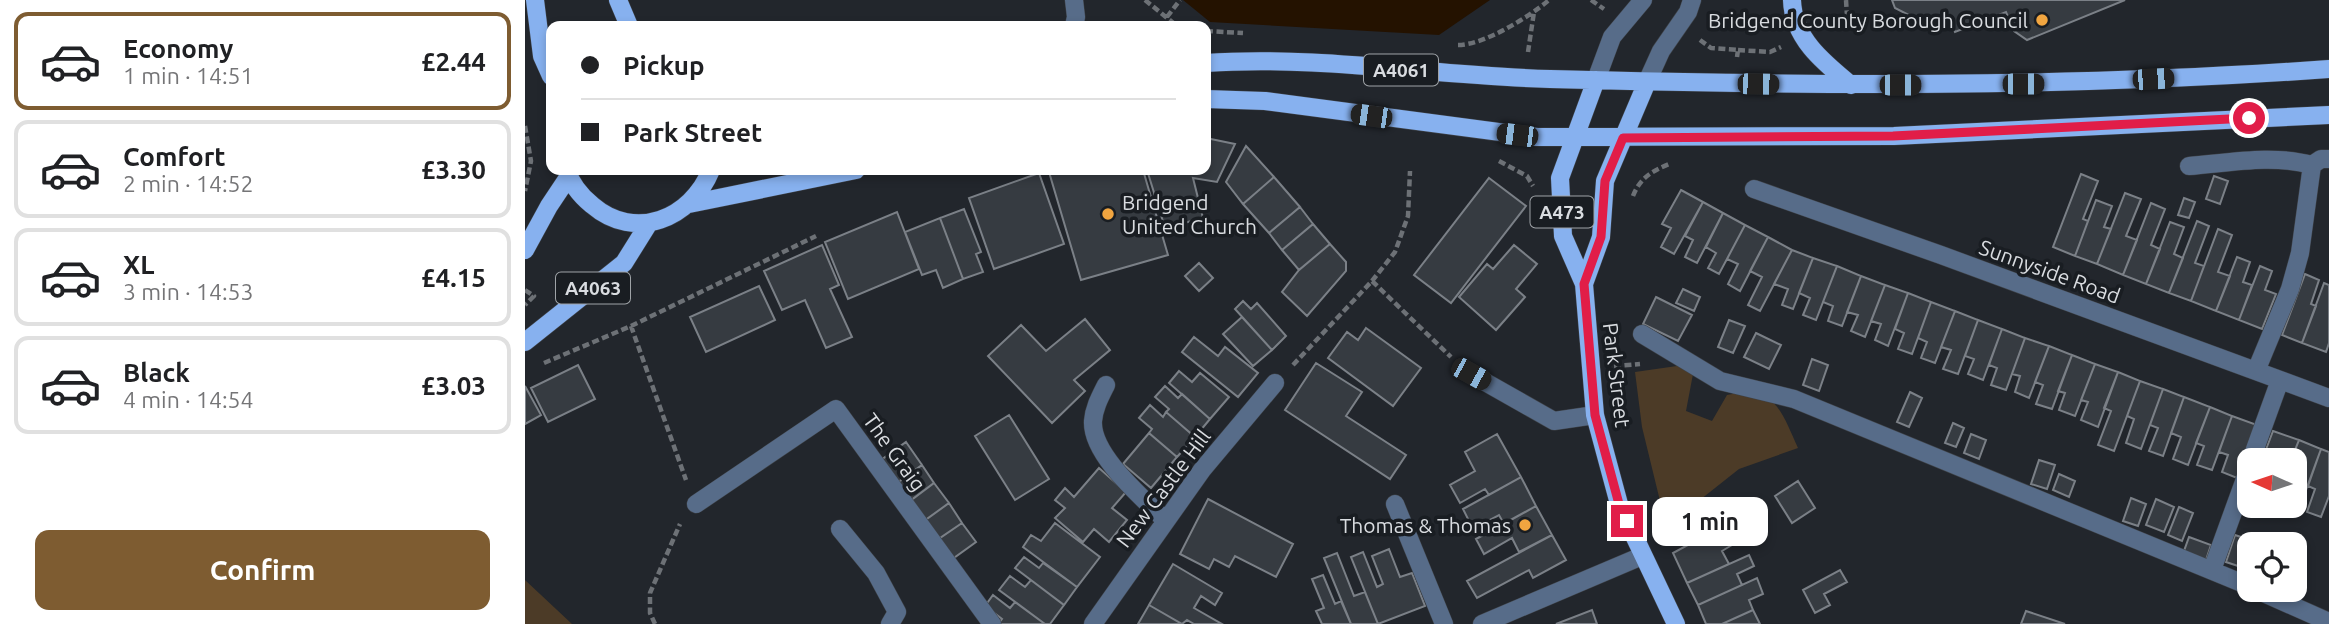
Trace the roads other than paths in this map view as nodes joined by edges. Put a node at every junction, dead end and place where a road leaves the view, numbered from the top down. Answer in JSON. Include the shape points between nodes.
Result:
{"nodes":[{"id":1,"x":535,"y":0,"type":"edge"},
{"id":2,"x":618,"y":0,"type":"edge"},
{"id":3,"x":1074,"y":0,"type":"edge"},
{"id":4,"x":1643,"y":0,"type":"edge"},
{"id":5,"x":1692,"y":0,"type":"edge"},
{"id":6,"x":1792,"y":0,"type":"edge"},
{"id":7,"x":627,"y":21,"type":"edge"},
{"id":8,"x":1075,"y":21,"type":"edge"},
{"id":9,"x":1211,"y":63,"type":"edge"},
{"id":10,"x":546,"y":65,"type":"edge"},
{"id":11,"x":2329,"y":69,"type":"edge"},
{"id":12,"x":1596,"y":80,"type":"junction"},
{"id":13,"x":1647,"y":82,"type":"junction"},
{"id":14,"x":1851,"y":85,"type":"junction"},
{"id":15,"x":1211,"y":99,"type":"edge"},
{"id":16,"x":2329,"y":114,"type":"edge"},
{"id":17,"x":1575,"y":137,"type":"junction"},
{"id":18,"x":1623,"y":138,"type":"junction"},
{"id":19,"x":2329,"y":159,"type":"edge"},
{"id":20,"x":2312,"y":165,"type":"junction"},
{"id":21,"x":2189,"y":166,"type":"dead end"},
{"id":22,"x":567,"y":175,"type":"edge"},
{"id":23,"x":569,"y":175,"type":"edge"},
{"id":24,"x":709,"y":175,"type":"edge"},
{"id":25,"x":831,"y":175,"type":"edge"},
{"id":26,"x":1754,"y":190,"type":"dead end"},
{"id":27,"x":689,"y":204,"type":"junction"},
{"id":28,"x":649,"y":223,"type":"junction"},
{"id":29,"x":525,"y":250,"type":"edge"},
{"id":30,"x":1584,"y":284,"type":"junction"},
{"id":31,"x":1642,"y":334,"type":"dead end"},
{"id":32,"x":525,"y":342,"type":"edge"},
{"id":33,"x":2256,"y":371,"type":"junction"},
{"id":34,"x":1471,"y":374,"type":"road end"},
{"id":35,"x":2280,"y":380,"type":"junction"},
{"id":36,"x":1275,"y":383,"type":"road end"},
{"id":37,"x":1106,"y":385,"type":"dead end"},
{"id":38,"x":2329,"y":398,"type":"edge"},
{"id":39,"x":1595,"y":415,"type":"junction"},
{"id":40,"x":2255,"y":448,"type":"edge"},
{"id":41,"x":2237,"y":501,"type":"edge"},
{"id":42,"x":696,"y":503,"type":"road end"},
{"id":43,"x":1395,"y":504,"type":"dead end"},
{"id":44,"x":1166,"y":521,"type":"junction"},
{"id":45,"x":840,"y":529,"type":"dead end"},
{"id":46,"x":1642,"y":556,"type":"junction"},
{"id":47,"x":2212,"y":570,"type":"junction"},
{"id":48,"x":2237,"y":581,"type":"edge"},
{"id":49,"x":2284,"y":602,"type":"edge"},
{"id":50,"x":2329,"y":622,"type":"edge"},
{"id":51,"x":890,"y":624,"type":"edge"},
{"id":52,"x":992,"y":624,"type":"edge"},
{"id":53,"x":1093,"y":624,"type":"edge"},
{"id":54,"x":1444,"y":624,"type":"edge"},
{"id":55,"x":1482,"y":624,"type":"edge"},
{"id":56,"x":1676,"y":624,"type":"edge"}],
"edges":[{"from":1,"to":10,"type":"main road"},
{"from":2,"to":7,"type":"main road"},
{"from":3,"to":8,"type":"street"},
{"from":4,"to":12,"type":"street","via":[[1612,37]]},
{"from":5,"to":13,"type":"street"},
{"from":6,"to":14,"type":"main road","via":[[1802,37]]},
{"from":9,"to":12,"type":"main road","number":"A4061","via":[[1259,60]]},
{"from":11,"to":14,"type":"main road","via":[[2047,84]]},
{"from":12,"to":13,"type":"main road"},
{"from":12,"to":17,"type":"main road","name":"Park Street","number":"A473"},
{"from":13,"to":14,"type":"main road"},
{"from":13,"to":18,"type":"main road","name":"Park Street","number":"A473"},
{"from":15,"to":17,"type":"main road","number":"A4061","via":[[1265,101],[1537,137]]},
{"from":16,"to":18,"type":"main road","via":[[1893,136]]},
{"from":17,"to":18,"type":"main road"},
{"from":17,"to":30,"type":"main road","name":"Park Street","number":"A473","via":[[1560,178],[1563,236]]},
{"from":18,"to":30,"type":"main road","name":"Park Street","number":"A473","via":[[1605,181],[1601,237]]},
{"from":19,"to":20,"type":"street"},
{"from":20,"to":21,"type":"street","via":[[2274,160]]},
{"from":20,"to":33,"type":"street","via":[[2300,253]]},
{"from":22,"to":29,"type":"main road"},
{"from":23,"to":28,"type":"main road","via":[[582,197],[601,213],[624,222]]},
{"from":24,"to":27,"type":"main road"},
{"from":25,"to":27,"type":"main road"},
{"from":26,"to":33,"type":"street","name":"Sunnyside Road"},
{"from":27,"to":28,"type":"main road"},
{"from":28,"to":32,"type":"main road","number":"A4063","via":[[624,263]]},
{"from":30,"to":39,"type":"main road","name":"Park Street","number":"A473"},
{"from":31,"to":47,"type":"street","via":[[1720,381],[1794,399]]},
{"from":33,"to":35,"type":"street","name":"Sunnyside Road"},
{"from":34,"to":39,"type":"street","via":[[1554,421]]},
{"from":35,"to":38,"type":"street","name":"Sunnyside Road"},
{"from":35,"to":40,"type":"street"},
{"from":36,"to":44,"type":"street","name":"New Castle Hill"},
{"from":37,"to":44,"type":"street","via":[[1092,423],[1098,443],[1108,460]]},
{"from":39,"to":46,"type":"main road","name":"Park Street","number":"A473","via":[[1619,504]]},
{"from":41,"to":47,"type":"street"},
{"from":42,"to":52,"type":"street","name":"The Graig","via":[[836,409]]},
{"from":43,"to":54,"type":"street"},
{"from":44,"to":53,"type":"street","name":"New Castle Hill"},
{"from":45,"to":51,"type":"street","via":[[876,573],[897,612]]},
{"from":46,"to":55,"type":"street"},
{"from":46,"to":56,"type":"main road","name":"Park Street","number":"A473"},
{"from":47,"to":48,"type":"street"},
{"from":49,"to":50,"type":"street"}]}
